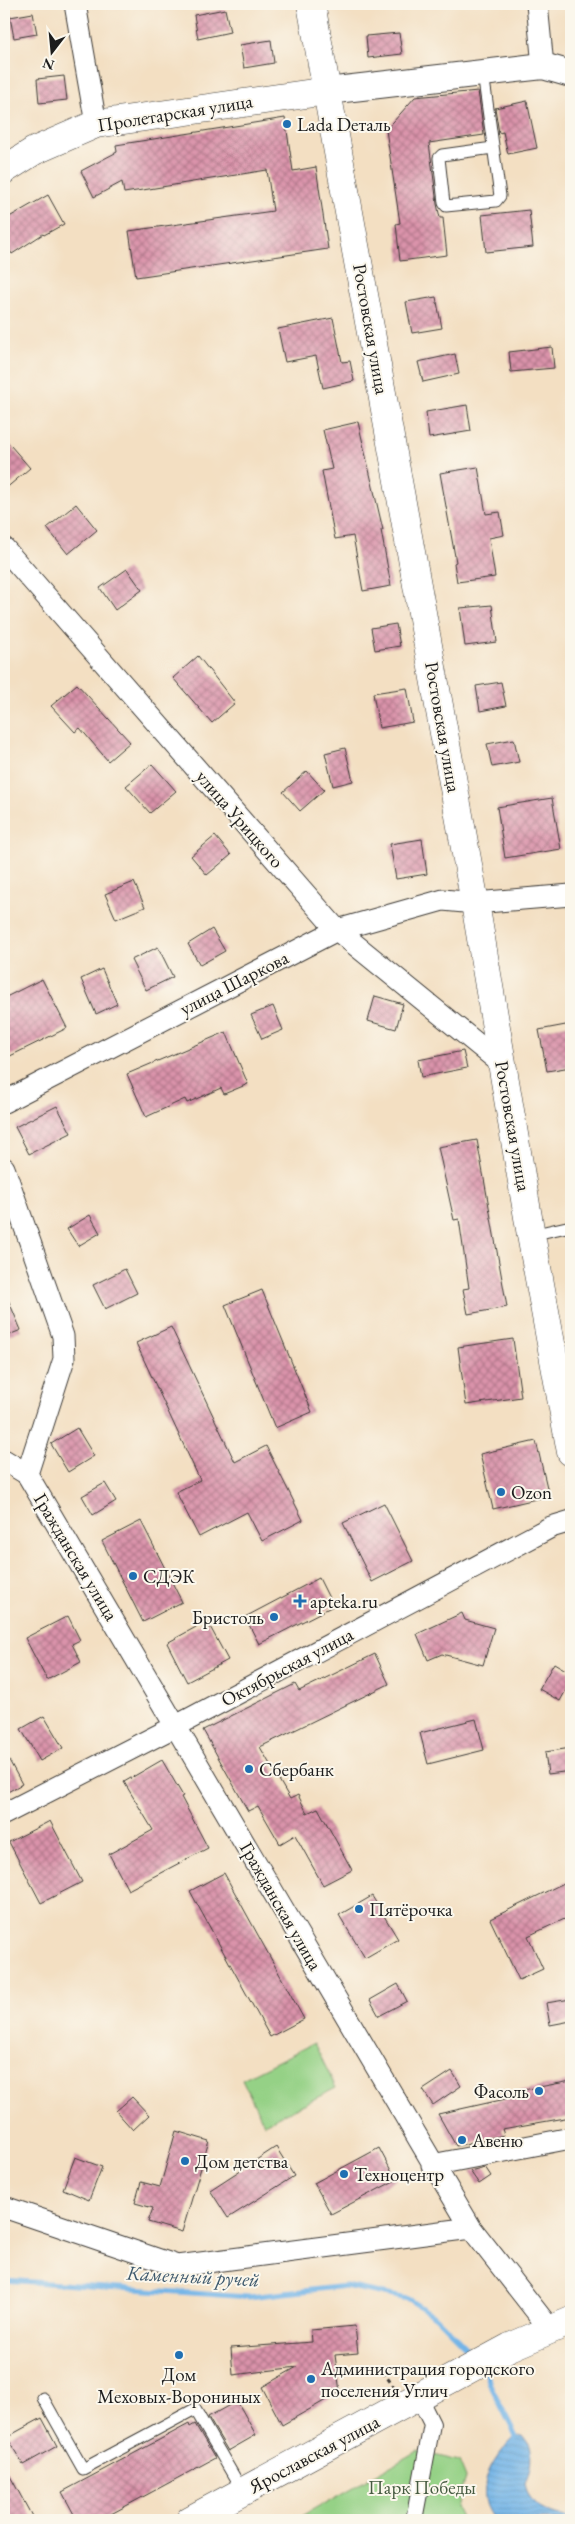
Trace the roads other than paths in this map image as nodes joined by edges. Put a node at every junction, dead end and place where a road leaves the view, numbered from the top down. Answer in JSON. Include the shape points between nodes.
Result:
{"nodes":[{"id":1,"x":75,"y":4,"type":"edge"},
{"id":2,"x":311,"y":4,"type":"edge"},
{"id":3,"x":537,"y":4,"type":"edge"},
{"id":4,"x":542,"y":66,"type":"junction"},
{"id":5,"x":484,"y":73,"type":"junction"},
{"id":6,"x":571,"y":74,"type":"edge"},
{"id":7,"x":327,"y":90,"type":"junction"},
{"id":8,"x":96,"y":124,"type":"junction"},
{"id":9,"x":493,"y":148,"type":"junction"},
{"id":10,"x":4,"y":170,"type":"edge"},
{"id":11,"x":4,"y":548,"type":"edge"},
{"id":12,"x":571,"y":895,"type":"edge"},
{"id":13,"x":475,"y":903,"type":"junction"},
{"id":14,"x":337,"y":930,"type":"junction"},
{"id":15,"x":502,"y":1064,"type":"junction"},
{"id":16,"x":4,"y":1102,"type":"edge"},
{"id":17,"x":4,"y":1168,"type":"edge"},
{"id":18,"x":571,"y":1226,"type":"edge"},
{"id":19,"x":531,"y":1235,"type":"junction"},
{"id":20,"x":571,"y":1452,"type":"edge"},
{"id":21,"x":4,"y":1460,"type":"edge"},
{"id":22,"x":27,"y":1474,"type":"junction"},
{"id":23,"x":571,"y":1521,"type":"edge"},
{"id":24,"x":176,"y":1726,"type":"junction"},
{"id":25,"x":4,"y":1814,"type":"edge"},
{"id":26,"x":571,"y":2138,"type":"edge"},
{"id":27,"x":432,"y":2165,"type":"junction"},
{"id":28,"x":4,"y":2208,"type":"edge"},
{"id":29,"x":470,"y":2228,"type":"junction"},
{"id":30,"x":561,"y":2325,"type":"edge"},
{"id":31,"x":42,"y":2398,"type":"dead end"},
{"id":32,"x":419,"y":2398,"type":"junction"},
{"id":33,"x":242,"y":2492,"type":"junction"},
{"id":34,"x":190,"y":2520,"type":"edge"},
{"id":35,"x":414,"y":2520,"type":"edge"}],
"edges":[{"from":1,"to":8,"type":"street"},
{"from":2,"to":7,"type":"main road","name":"Ростовская улица"},
{"from":3,"to":4,"type":"street"},
{"from":4,"to":5,"type":"street"},
{"from":4,"to":6,"type":"street"},
{"from":5,"to":7,"type":"street"},
{"from":5,"to":9,"type":"lane"},
{"from":7,"to":8,"type":"main road","name":"Пролетарская улица"},
{"from":7,"to":13,"type":"main road","name":"Ростовская улица"},
{"from":8,"to":10,"type":"main road","name":"Пролетарская улица","via":[[34,151]]},
{"from":9,"to":9,"type":"lane","via":[[499,199],[446,206],[439,158]]},
{"from":11,"to":14,"type":"street","name":"улица Урицкого"},
{"from":12,"to":13,"type":"street","name":"улица Шаркова"},
{"from":13,"to":14,"type":"street","name":"улица Шаркова","via":[[443,900]]},
{"from":13,"to":15,"type":"main road","name":"Ростовская улица"},
{"from":14,"to":15,"type":"street","name":"улица Урицкого"},
{"from":14,"to":16,"type":"street","name":"улица Шаркова"},
{"from":15,"to":19,"type":"main road","name":"Ростовская улица"},
{"from":17,"to":22,"type":"street","name":"Гражданская улица","via":[[63,1336],[64,1359]]},
{"from":18,"to":19,"type":"lane"},
{"from":19,"to":20,"type":"main road","name":"Ростовская улица"},
{"from":21,"to":22,"type":"street","name":"Гражданская улица"},
{"from":22,"to":24,"type":"street","name":"Гражданская улица"},
{"from":23,"to":24,"type":"street","name":"Октябрьская улица","via":[[551,1527]]},
{"from":24,"to":25,"type":"street","name":"Октябрьская улица"},
{"from":24,"to":27,"type":"street","name":"Гражданская улица"},
{"from":26,"to":27,"type":"street"},
{"from":27,"to":29,"type":"street","name":"Гражданская улица"},
{"from":28,"to":29,"type":"street","via":[[177,2266]]},
{"from":29,"to":30,"type":"street","name":"Гражданская улица"},
{"from":30,"to":32,"type":"main road","name":"Ярославская улица","via":[[510,2347]]},
{"from":31,"to":33,"type":"lane","via":[[83,2469],[195,2409]]},
{"from":32,"to":33,"type":"main road","name":"Ярославская улица"},
{"from":32,"to":35,"type":"street","via":[[432,2424]]},
{"from":33,"to":34,"type":"main road","name":"Ярославская улица"}]}
